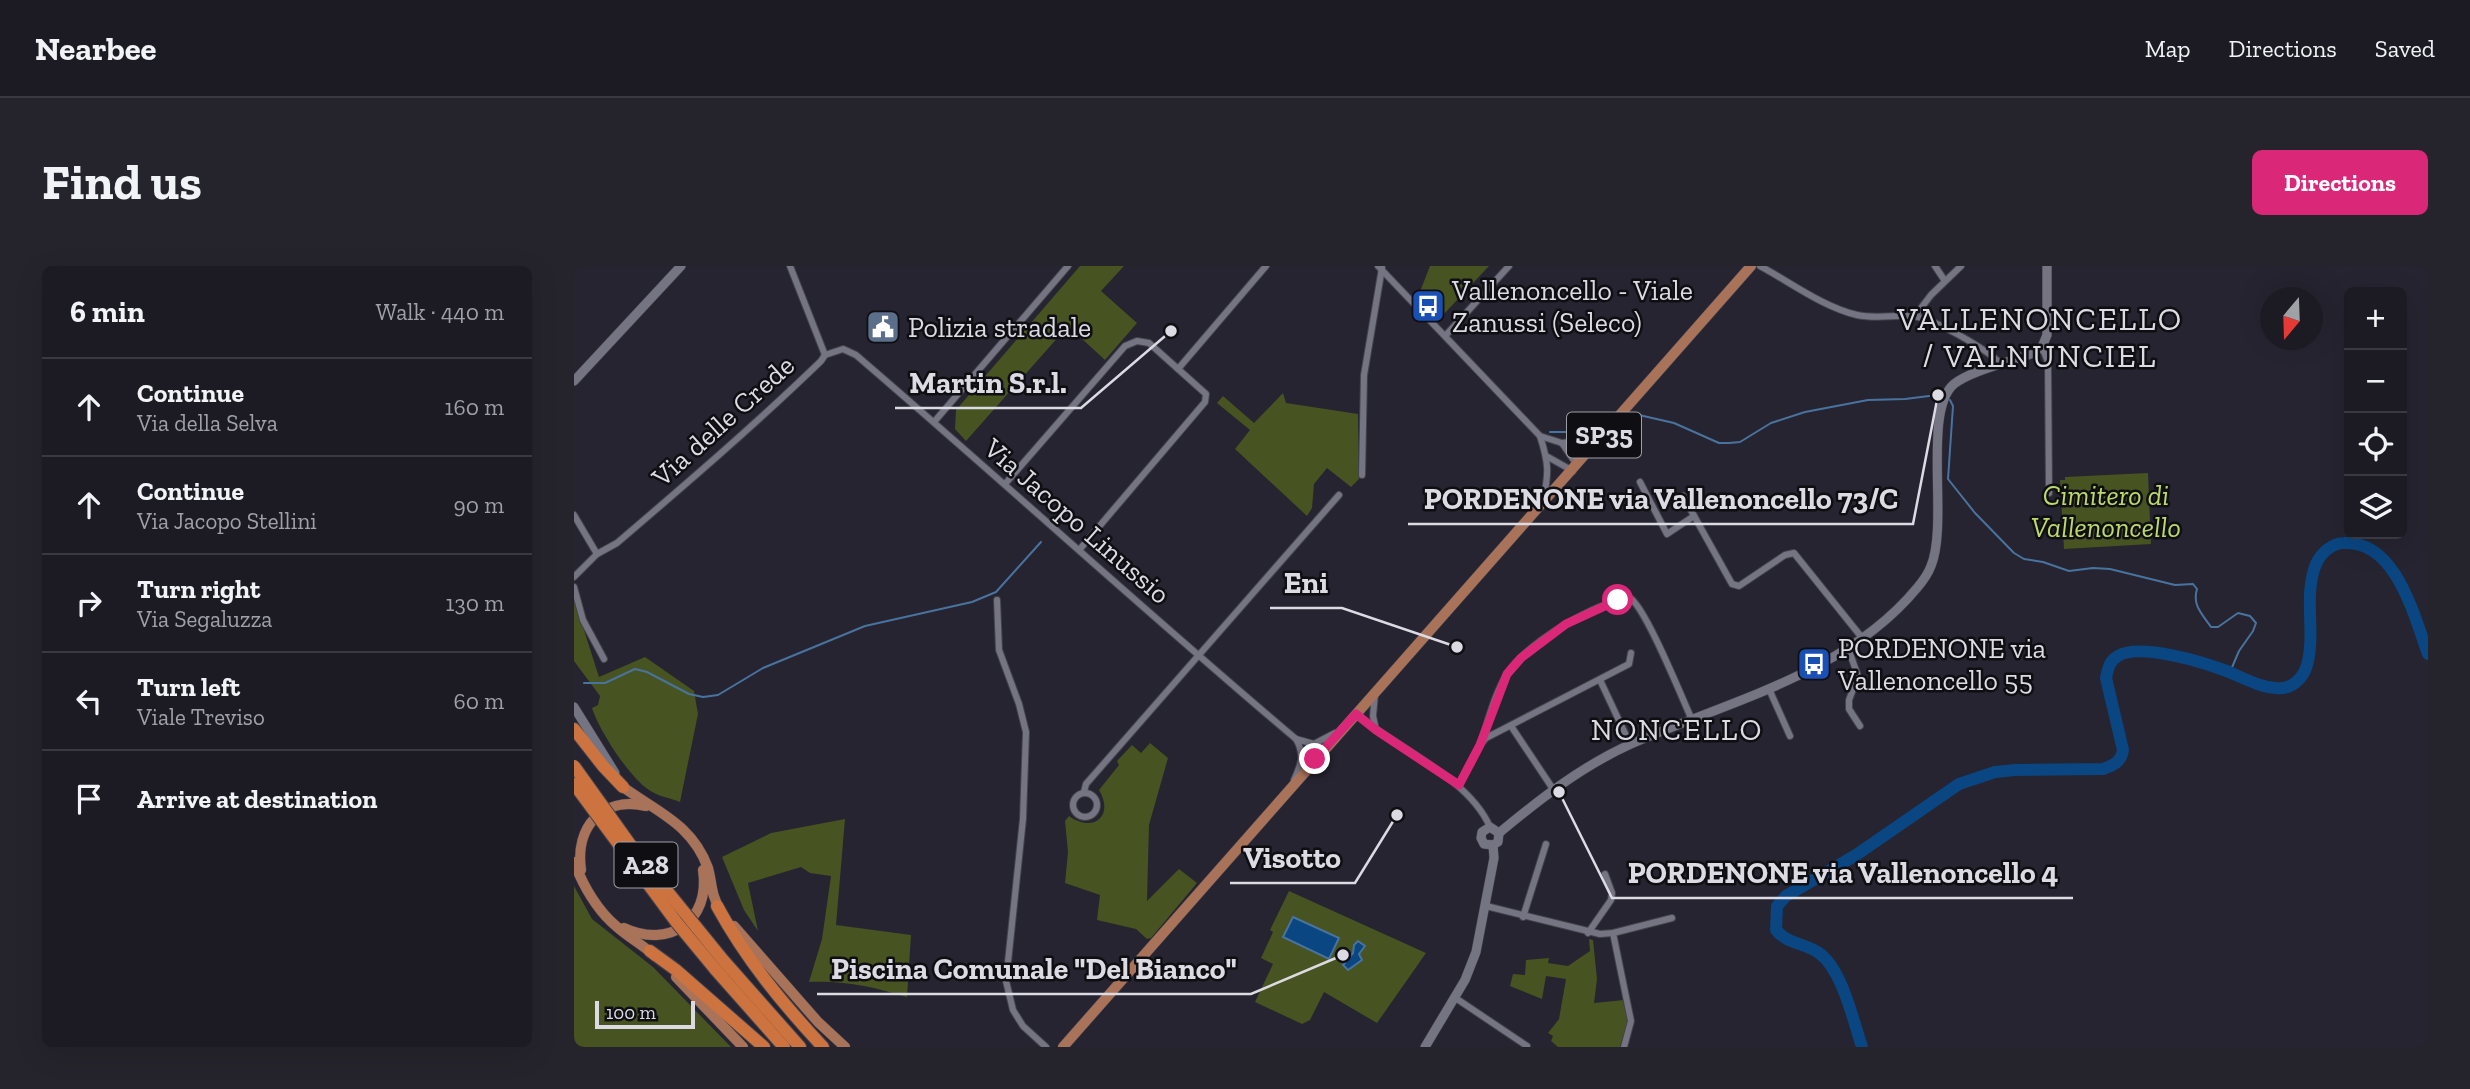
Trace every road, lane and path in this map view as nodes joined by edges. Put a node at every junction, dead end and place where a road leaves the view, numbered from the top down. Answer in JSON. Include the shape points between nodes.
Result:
{"nodes":[{"id":1,"x":681,"y":266,"type":"edge"},
{"id":2,"x":790,"y":266,"type":"edge"},
{"id":3,"x":1068,"y":266,"type":"edge"},
{"id":4,"x":1266,"y":266,"type":"edge"},
{"id":5,"x":1509,"y":266,"type":"edge"},
{"id":6,"x":1751,"y":266,"type":"edge"},
{"id":7,"x":1760,"y":266,"type":"edge"},
{"id":8,"x":1935,"y":266,"type":"edge"},
{"id":9,"x":1961,"y":266,"type":"edge"},
{"id":10,"x":2047,"y":266,"type":"edge"},
{"id":11,"x":1381,"y":267,"type":"edge"},
{"id":12,"x":1945,"y":281,"type":"junction"},
{"id":13,"x":1915,"y":316,"type":"junction"},
{"id":14,"x":1446,"y":335,"type":"junction"},
{"id":15,"x":2042,"y":346,"type":"junction"},
{"id":16,"x":825,"y":355,"type":"junction"},
{"id":17,"x":2002,"y":365,"type":"junction"},
{"id":18,"x":1178,"y":369,"type":"junction"},
{"id":19,"x":574,"y":381,"type":"edge"},
{"id":20,"x":934,"y":422,"type":"junction"},
{"id":21,"x":1540,"y":436,"type":"junction"},
{"id":22,"x":1603,"y":437,"type":"junction"},
{"id":23,"x":1562,"y":443,"type":"junction"},
{"id":24,"x":1548,"y":457,"type":"junction"},
{"id":25,"x":1575,"y":469,"type":"junction"},
{"id":26,"x":1362,"y":475,"type":"dead end"},
{"id":27,"x":1640,"y":482,"type":"dead end"},
{"id":28,"x":1005,"y":484,"type":"junction"},
{"id":29,"x":2049,"y":493,"type":"dead end"},
{"id":30,"x":1339,"y":495,"type":"dead end"},
{"id":31,"x":1683,"y":496,"type":"dead end"},
{"id":32,"x":1542,"y":506,"type":"junction"},
{"id":33,"x":574,"y":515,"type":"edge"},
{"id":34,"x":1694,"y":516,"type":"junction"},
{"id":35,"x":1080,"y":549,"type":"junction"},
{"id":36,"x":597,"y":554,"type":"junction"},
{"id":37,"x":574,"y":577,"type":"edge"},
{"id":38,"x":574,"y":587,"type":"edge"},
{"id":39,"x":997,"y":600,"type":"dead end"},
{"id":40,"x":1863,"y":639,"type":"junction"},
{"id":41,"x":1848,"y":648,"type":"junction"},
{"id":42,"x":1631,"y":653,"type":"dead end"},
{"id":43,"x":1198,"y":656,"type":"junction"},
{"id":44,"x":604,"y":659,"type":"dead end"},
{"id":45,"x":1600,"y":680,"type":"junction"},
{"id":46,"x":1769,"y":689,"type":"junction"},
{"id":47,"x":1375,"y":693,"type":"junction"},
{"id":48,"x":574,"y":707,"type":"edge"},
{"id":49,"x":1356,"y":714,"type":"junction"},
{"id":50,"x":1692,"y":720,"type":"junction"},
{"id":51,"x":1511,"y":726,"type":"junction"},
{"id":52,"x":1860,"y":726,"type":"dead end"},
{"id":53,"x":574,"y":729,"type":"edge"},
{"id":54,"x":1341,"y":730,"type":"junction"},
{"id":55,"x":1376,"y":730,"type":"junction"},
{"id":56,"x":1790,"y":736,"type":"dead end"},
{"id":57,"x":1296,"y":739,"type":"junction"},
{"id":58,"x":1309,"y":743,"type":"junction"},
{"id":59,"x":1630,"y":744,"type":"junction"},
{"id":60,"x":1480,"y":745,"type":"junction"},
{"id":61,"x":1301,"y":749,"type":"junction"},
{"id":62,"x":1317,"y":757,"type":"junction"},
{"id":63,"x":574,"y":766,"type":"edge"},
{"id":64,"x":574,"y":784,"type":"edge"},
{"id":65,"x":1459,"y":785,"type":"junction"},
{"id":66,"x":1292,"y":786,"type":"junction"},
{"id":67,"x":623,"y":787,"type":"junction"},
{"id":68,"x":1553,"y":789,"type":"junction"},
{"id":69,"x":1084,"y":792,"type":"junction"},
{"id":70,"x":656,"y":808,"type":"junction"},
{"id":71,"x":1490,"y":827,"type":"junction"},
{"id":72,"x":1499,"y":833,"type":"junction"},
{"id":73,"x":1546,"y":844,"type":"dead end"},
{"id":74,"x":1493,"y":845,"type":"junction"},
{"id":75,"x":699,"y":852,"type":"junction"},
{"id":76,"x":574,"y":862,"type":"edge"},
{"id":77,"x":1605,"y":874,"type":"dead end"},
{"id":78,"x":587,"y":890,"type":"junction"},
{"id":79,"x":718,"y":906,"type":"junction"},
{"id":80,"x":1486,"y":906,"type":"junction"},
{"id":81,"x":604,"y":913,"type":"junction"},
{"id":82,"x":1523,"y":917,"type":"junction"},
{"id":83,"x":1672,"y":918,"type":"dead end"},
{"id":84,"x":1588,"y":933,"type":"junction"},
{"id":85,"x":1613,"y":933,"type":"junction"},
{"id":86,"x":649,"y":951,"type":"junction"},
{"id":87,"x":719,"y":965,"type":"junction"},
{"id":88,"x":1454,"y":997,"type":"junction"},
{"id":89,"x":1430,"y":1045,"type":"edge"},
{"id":90,"x":1527,"y":1046,"type":"edge"},
{"id":91,"x":743,"y":1047,"type":"edge"},
{"id":92,"x":764,"y":1047,"type":"edge"},
{"id":93,"x":784,"y":1047,"type":"edge"},
{"id":94,"x":800,"y":1047,"type":"edge"},
{"id":95,"x":822,"y":1047,"type":"edge"},
{"id":96,"x":845,"y":1047,"type":"edge"},
{"id":97,"x":1046,"y":1047,"type":"edge"},
{"id":98,"x":1063,"y":1047,"type":"edge"},
{"id":99,"x":1624,"y":1047,"type":"edge"}],
"edges":[{"from":1,"to":19,"type":"street"},
{"from":2,"to":16,"type":"street","name":"Via delle Crede"},
{"from":3,"to":20,"type":"street"},
{"from":4,"to":18,"type":"street"},
{"from":5,"to":14,"type":"street"},
{"from":6,"to":22,"type":"main road","number":"SP35"},
{"from":7,"to":13,"type":"street","via":[[1859,316]]},
{"from":8,"to":12,"type":"street"},
{"from":9,"to":12,"type":"street"},
{"from":10,"to":15,"type":"street","via":[[2047,335]]},
{"from":11,"to":14,"type":"street"},
{"from":11,"to":26,"type":"street","via":[[1364,375]]},
{"from":12,"to":13,"type":"street"},
{"from":13,"to":17,"type":"street","via":[[1947,330]]},
{"from":14,"to":21,"type":"street"},
{"from":15,"to":17,"type":"street"},
{"from":15,"to":29,"type":"street","via":[[2048,362]]},
{"from":16,"to":20,"type":"street","name":"Via Jacopo Linussio","via":[[843,349],[856,355]]},
{"from":16,"to":36,"type":"street","name":"Via delle Crede","via":[[724,451],[617,543]]},
{"from":17,"to":40,"type":"street","via":[[1962,379],[1948,392],[1939,423],[1932,565],[1917,589]]},
{"from":18,"to":28,"type":"street","via":[[1149,343],[1125,345]]},
{"from":18,"to":35,"type":"street","via":[[1206,394],[1202,409]]},
{"from":20,"to":28,"type":"street","name":"Via Jacopo Linussio"},
{"from":21,"to":23,"type":"street"},
{"from":21,"to":24,"type":"street"},
{"from":22,"to":23,"type":"street"},
{"from":22,"to":25,"type":"main road","number":"SP35"},
{"from":23,"to":25,"type":"street","via":[[1571,452]]},
{"from":24,"to":25,"type":"street"},
{"from":24,"to":32,"type":"street"},
{"from":25,"to":32,"type":"main road","number":"SP35"},
{"from":27,"to":34,"type":"street","via":[[1667,534]]},
{"from":28,"to":35,"type":"street","name":"Via Jacopo Linussio"},
{"from":30,"to":43,"type":"street"},
{"from":31,"to":34,"type":"street"},
{"from":32,"to":47,"type":"main road","number":"SP35"},
{"from":33,"to":36,"type":"street"},
{"from":34,"to":40,"type":"street","via":[[1732,584],[1739,586],[1794,553]]},
{"from":35,"to":43,"type":"street","name":"Via Jacopo Linussio"},
{"from":36,"to":37,"type":"street","name":"Via delle Crede"},
{"from":38,"to":44,"type":"street","via":[[583,620]]},
{"from":39,"to":97,"type":"street","via":[[999,650],[1026,732],[1023,819],[1006,981],[1013,1010]]},
{"from":40,"to":41,"type":"street"},
{"from":41,"to":46,"type":"street"},
{"from":41,"to":52,"type":"street","via":[[1858,676],[1849,709]]},
{"from":42,"to":45,"type":"street","via":[[1629,664]]},
{"from":43,"to":57,"type":"street","name":"Via Jacopo Linussio"},
{"from":43,"to":69,"type":"street","via":[[1086,784]]},
{"from":45,"to":51,"type":"street"},
{"from":45,"to":59,"type":"street"},
{"from":46,"to":50,"type":"street"},
{"from":46,"to":56,"type":"street"},
{"from":47,"to":49,"type":"main road","number":"SP35"},
{"from":47,"to":55,"type":"street"},
{"from":48,"to":67,"type":"street"},
{"from":49,"to":54,"type":"main road","number":"SP35"},
{"from":49,"to":55,"type":"street"},
{"from":50,"to":59,"type":"street"},
{"from":50,"to":60,"type":"street","via":[[1648,625],[1630,598],[1566,624],[1521,658],[1507,674]]},
{"from":51,"to":60,"type":"street"},
{"from":51,"to":68,"type":"street"},
{"from":53,"to":67,"type":"highway"},
{"from":54,"to":58,"type":"street"},
{"from":54,"to":62,"type":"main road","number":"SP35"},
{"from":55,"to":65,"type":"street"},
{"from":57,"to":58,"type":"street"},
{"from":57,"to":61,"type":"street"},
{"from":58,"to":62,"type":"street"},
{"from":59,"to":68,"type":"street"},
{"from":60,"to":65,"type":"street"},
{"from":61,"to":62,"type":"street"},
{"from":61,"to":66,"type":"street","via":[[1302,761]]},
{"from":62,"to":66,"type":"main road","number":"SP35"},
{"from":63,"to":87,"type":"highway","number":"A28","bridge":true},
{"from":64,"to":87,"type":"highway","number":"A28","bridge":true,"via":[[677,923]]},
{"from":65,"to":71,"type":"street"},
{"from":66,"to":98,"type":"main road","number":"SP35"},
{"from":67,"to":70,"type":"main road"},
{"from":68,"to":72,"type":"street"},
{"from":69,"to":69,"type":"street","via":[[1076,795],[1072,806],[1076,814],[1087,817],[1097,805],[1095,797]]},
{"from":70,"to":75,"type":"main road","via":[[684,829]]},
{"from":70,"to":78,"type":"main road","via":[[624,804],[593,819],[581,845]]},
{"from":71,"to":72,"type":"street"},
{"from":71,"to":74,"type":"street","via":[[1481,838],[1484,844]]},
{"from":72,"to":74,"type":"street"},
{"from":73,"to":82,"type":"street"},
{"from":74,"to":80,"type":"street"},
{"from":75,"to":79,"type":"main road"},
{"from":75,"to":81,"type":"main road","via":[[704,875],[701,900],[690,921],[678,930],[647,935],[622,927]]},
{"from":76,"to":78,"type":"main road"},
{"from":77,"to":84,"type":"street","via":[[1611,900]]},
{"from":78,"to":81,"type":"main road"},
{"from":79,"to":95,"type":"highway","via":[[758,971]]},
{"from":79,"to":96,"type":"main road"},
{"from":80,"to":82,"type":"street"},
{"from":80,"to":88,"type":"street","via":[[1476,952]]},
{"from":81,"to":86,"type":"main road"},
{"from":82,"to":84,"type":"street"},
{"from":83,"to":85,"type":"street"},
{"from":84,"to":85,"type":"street"},
{"from":85,"to":99,"type":"street","via":[[1631,1021]]},
{"from":86,"to":91,"type":"main road"},
{"from":86,"to":92,"type":"highway"},
{"from":87,"to":93,"type":"highway","number":"A28"},
{"from":87,"to":94,"type":"highway","number":"A28"},
{"from":88,"to":89,"type":"street"},
{"from":88,"to":90,"type":"street"}]}
